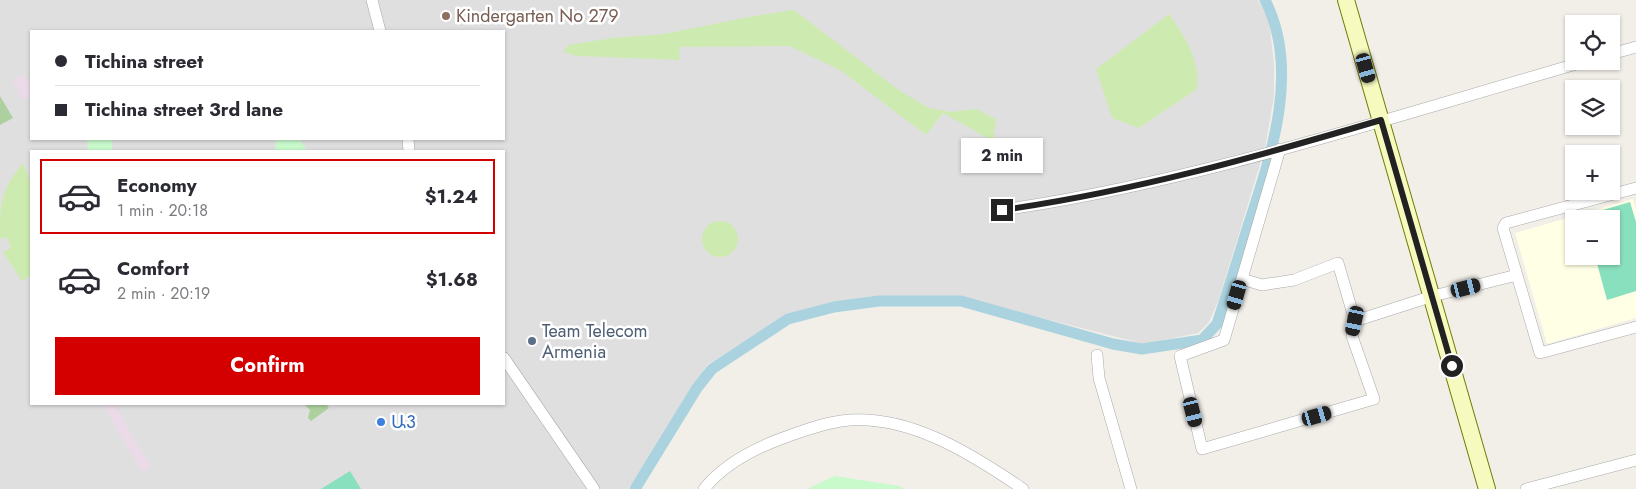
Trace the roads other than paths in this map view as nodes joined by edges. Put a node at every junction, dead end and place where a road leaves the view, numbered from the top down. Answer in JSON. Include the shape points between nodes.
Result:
{"nodes":[{"id":1,"x":372,"y":0,"type":"edge"},
{"id":2,"x":1346,"y":0,"type":"edge"},
{"id":3,"x":380,"y":30,"type":"edge"},
{"id":4,"x":1636,"y":47,"type":"edge"},
{"id":5,"x":1620,"y":51,"type":"edge"},
{"id":6,"x":1565,"y":67,"type":"edge"},
{"id":7,"x":1381,"y":120,"type":"junction"},
{"id":8,"x":1280,"y":149,"type":"junction"},
{"id":9,"x":1636,"y":188,"type":"edge"},
{"id":10,"x":1002,"y":210,"type":"dead end"},
{"id":11,"x":1517,"y":276,"type":"junction"},
{"id":12,"x":1242,"y":279,"type":"junction"},
{"id":13,"x":1433,"y":296,"type":"junction"},
{"id":14,"x":1355,"y":321,"type":"junction"},
{"id":15,"x":1636,"y":327,"type":"edge"},
{"id":16,"x":1097,"y":355,"type":"dead end"},
{"id":17,"x":505,"y":359,"type":"edge"},
{"id":18,"x":1636,"y":460,"type":"edge"},
{"id":19,"x":594,"y":489,"type":"edge"},
{"id":20,"x":704,"y":489,"type":"edge"},
{"id":21,"x":1023,"y":489,"type":"edge"},
{"id":22,"x":1131,"y":489,"type":"edge"},
{"id":23,"x":1487,"y":489,"type":"edge"},
{"id":24,"x":1526,"y":489,"type":"edge"}],
"edges":[{"from":1,"to":3,"type":"street"},
{"from":2,"to":7,"type":"main road"},
{"from":4,"to":5,"type":"street"},
{"from":6,"to":7,"type":"street"},
{"from":7,"to":8,"type":"street"},
{"from":7,"to":13,"type":"main road"},
{"from":8,"to":10,"type":"street","via":[[1167,180]]},
{"from":8,"to":12,"type":"street"},
{"from":9,"to":11,"type":"street","via":[[1506,223],[1503,228]]},
{"from":11,"to":13,"type":"street"},
{"from":11,"to":15,"type":"street","via":[[1540,353]]},
{"from":12,"to":14,"type":"street","via":[[1262,285],[1294,280],[1338,263]]},
{"from":12,"to":14,"type":"street","via":[[1224,340],[1180,356],[1202,449],[1374,399],[1352,336]]},
{"from":13,"to":14,"type":"street"},
{"from":13,"to":23,"type":"main road"},
{"from":16,"to":22,"type":"street","via":[[1099,378]]},
{"from":17,"to":19,"type":"street"},
{"from":18,"to":24,"type":"street"},
{"from":20,"to":21,"type":"street","via":[[728,466],[774,441],[817,426],[871,420],[901,425],[934,437]]}]}
